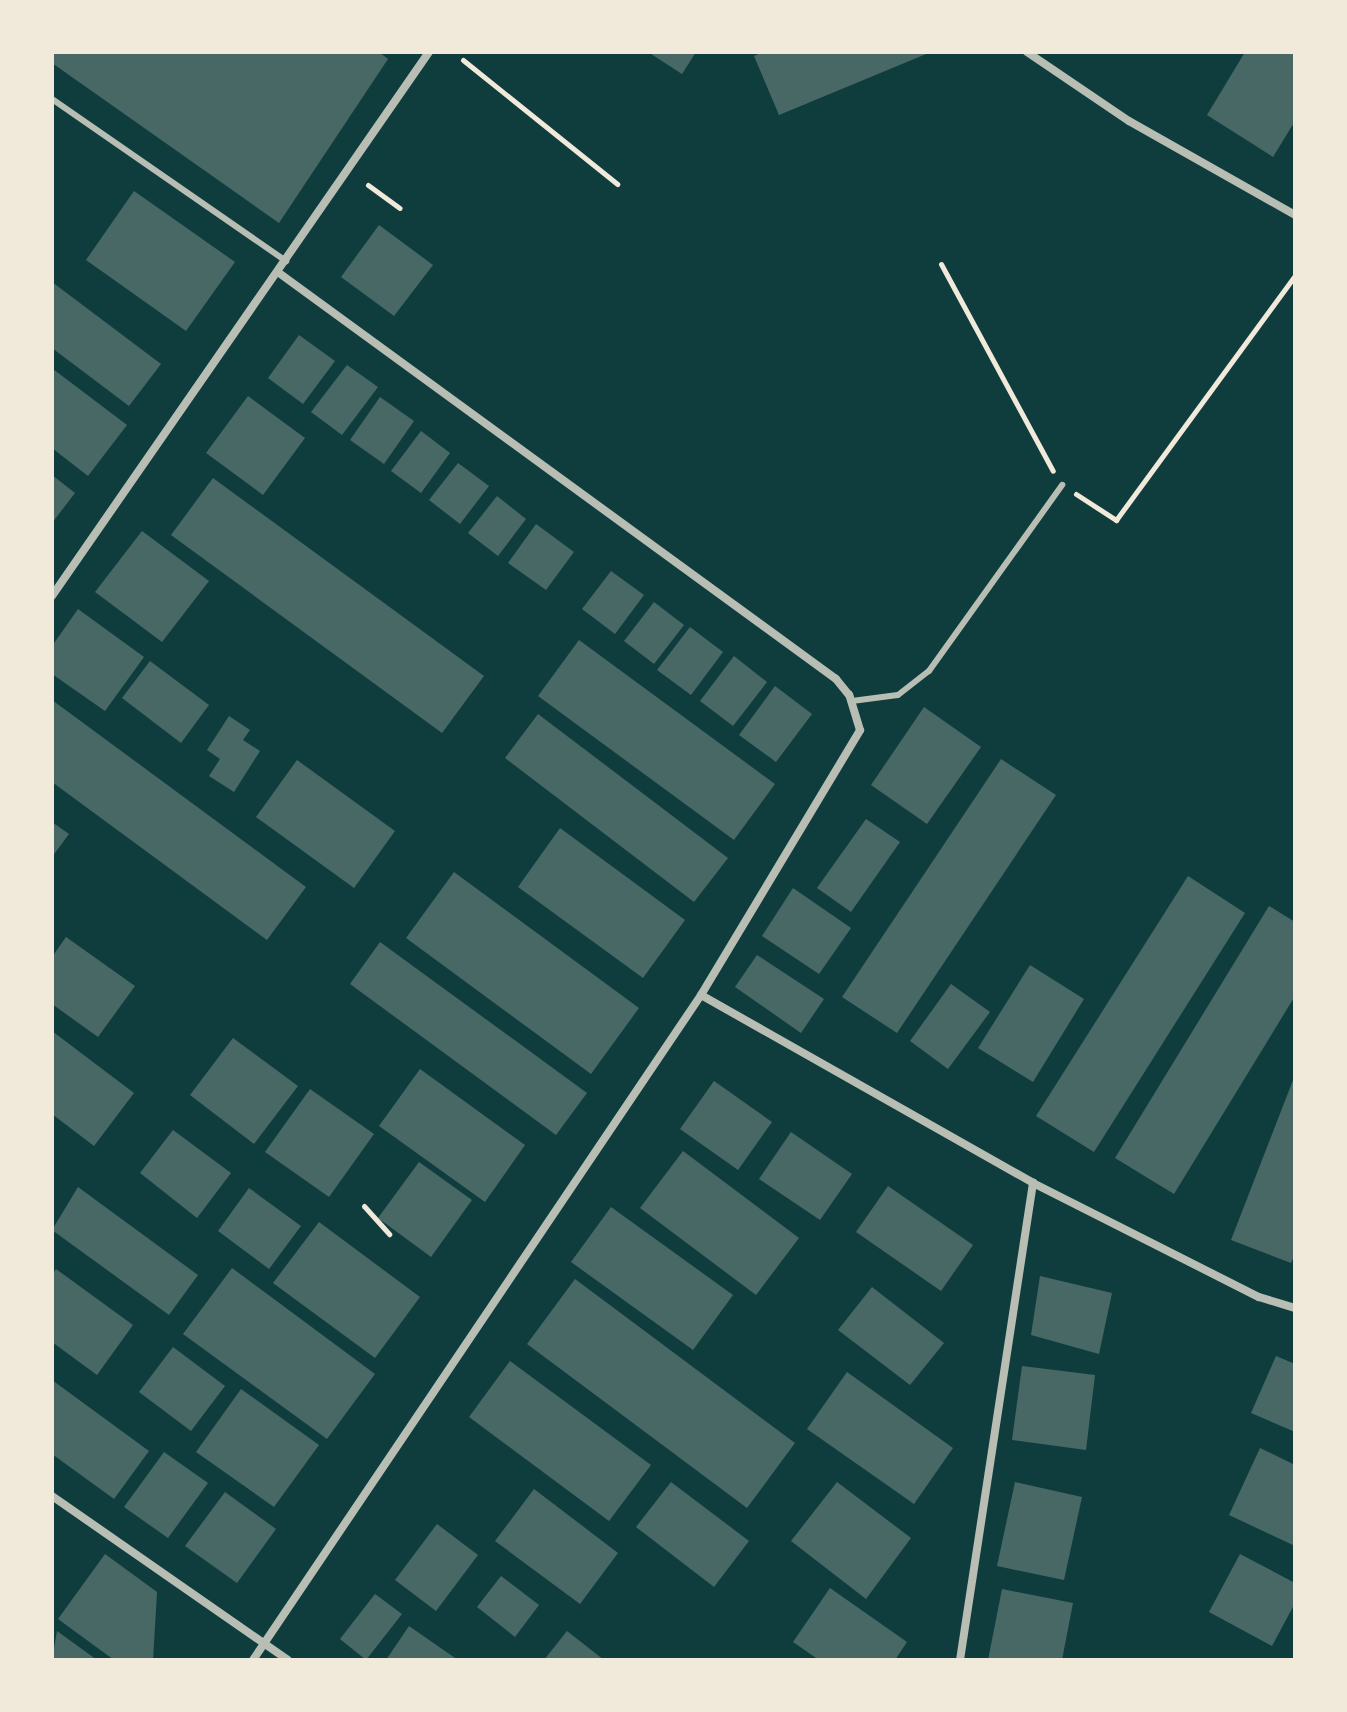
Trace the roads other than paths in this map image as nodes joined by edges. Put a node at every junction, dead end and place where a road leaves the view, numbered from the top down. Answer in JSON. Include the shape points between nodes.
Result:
{"nodes":[{"id":1,"x":429,"y":52,"type":"edge"},
{"id":2,"x":1027,"y":52,"type":"edge"},
{"id":3,"x":52,"y":99,"type":"edge"},
{"id":4,"x":1295,"y":215,"type":"edge"},
{"id":5,"x":286,"y":262,"type":"junction"},
{"id":6,"x":279,"y":273,"type":"junction"},
{"id":7,"x":1062,"y":485,"type":"road end"},
{"id":8,"x":52,"y":596,"type":"edge"},
{"id":9,"x":852,"y":701,"type":"junction"},
{"id":10,"x":701,"y":995,"type":"junction"},
{"id":11,"x":1033,"y":1183,"type":"junction"},
{"id":12,"x":1295,"y":1308,"type":"edge"},
{"id":13,"x":52,"y":1496,"type":"edge"},
{"id":14,"x":265,"y":1643,"type":"junction"},
{"id":15,"x":253,"y":1660,"type":"edge"},
{"id":16,"x":288,"y":1660,"type":"edge"},
{"id":17,"x":960,"y":1660,"type":"edge"}],
"edges":[{"from":1,"to":5,"type":"street"},
{"from":2,"to":4,"type":"street","via":[[1129,121]]},
{"from":3,"to":5,"type":"lane"},
{"from":5,"to":6,"type":"street"},
{"from":6,"to":8,"type":"street"},
{"from":6,"to":9,"type":"street","via":[[836,679]]},
{"from":7,"to":9,"type":"lane","via":[[929,671],[898,695]]},
{"from":9,"to":10,"type":"street","via":[[860,730]]},
{"from":10,"to":11,"type":"street"},
{"from":10,"to":14,"type":"street"},
{"from":11,"to":12,"type":"street","via":[[1259,1297]]},
{"from":11,"to":17,"type":"street"},
{"from":13,"to":14,"type":"street"},
{"from":14,"to":15,"type":"street"},
{"from":14,"to":16,"type":"street"}]}
